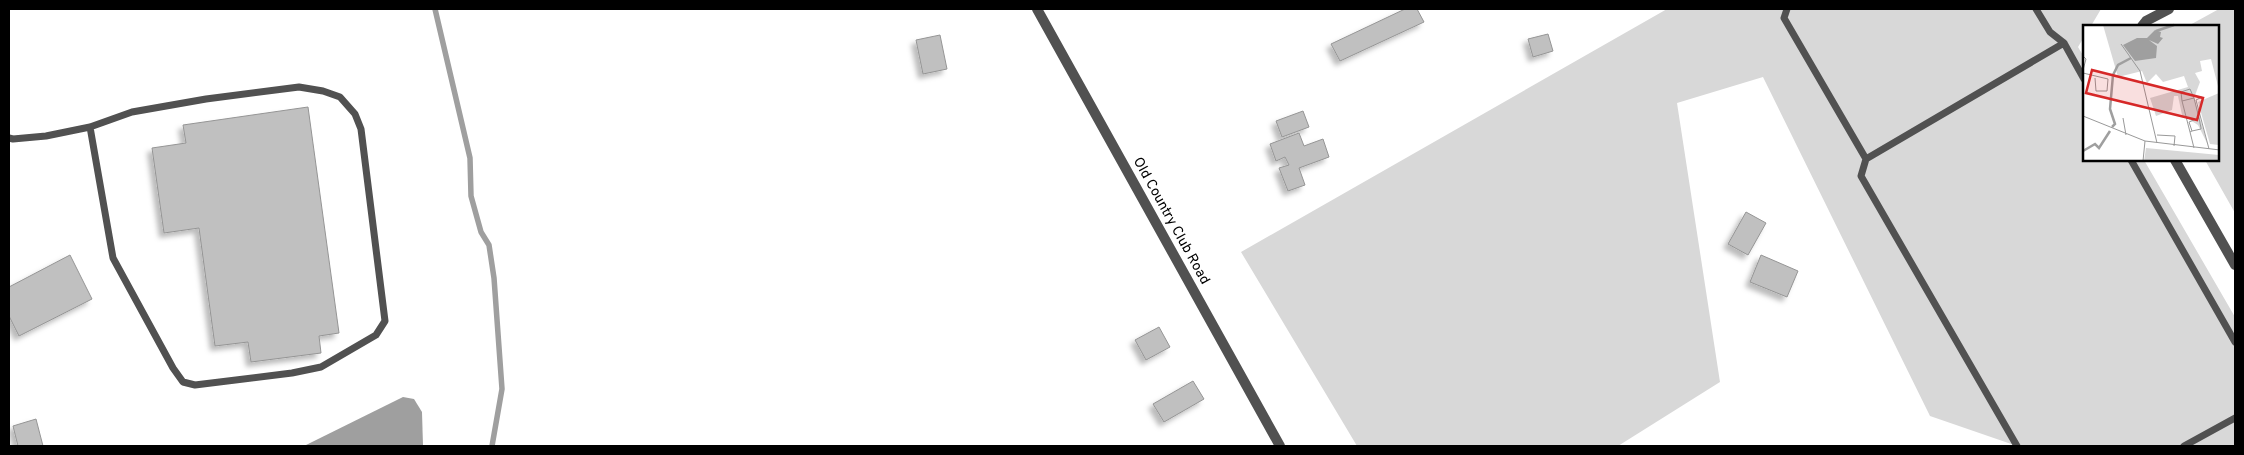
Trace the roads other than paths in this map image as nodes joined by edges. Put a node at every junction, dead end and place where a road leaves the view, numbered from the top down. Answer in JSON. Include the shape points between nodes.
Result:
{"nodes":[{"id":1,"x":1037,"y":9,"type":"edge"},
{"id":2,"x":1787,"y":9,"type":"edge"},
{"id":3,"x":2036,"y":9,"type":"edge"},
{"id":4,"x":2169,"y":9,"type":"edge"},
{"id":5,"x":2143,"y":25,"type":"edge"},
{"id":6,"x":2064,"y":43,"type":"junction"},
{"id":7,"x":2083,"y":76,"type":"edge"},
{"id":8,"x":90,"y":128,"type":"junction"},
{"id":9,"x":9,"y":138,"type":"edge"},
{"id":10,"x":1866,"y":159,"type":"junction"},
{"id":11,"x":2132,"y":161,"type":"edge"},
{"id":12,"x":2177,"y":161,"type":"edge"},
{"id":13,"x":2235,"y":265,"type":"edge"},
{"id":14,"x":2235,"y":342,"type":"edge"},
{"id":15,"x":2235,"y":418,"type":"edge"},
{"id":16,"x":1280,"y":446,"type":"edge"},
{"id":17,"x":2017,"y":446,"type":"edge"},
{"id":18,"x":2184,"y":446,"type":"edge"}],
"edges":[{"from":1,"to":16,"type":"street","name":"Old Country Club Road"},
{"from":2,"to":10,"type":"lane","via":[[1784,18]]},
{"from":3,"to":6,"type":"lane","via":[[2050,32]]},
{"from":4,"to":5,"type":"street"},
{"from":6,"to":7,"type":"lane"},
{"from":6,"to":10,"type":"lane"},
{"from":8,"to":8,"type":"lane","via":[[132,112],[299,87],[340,97],[355,114],[361,129],[385,321],[376,335],[322,367],[195,385],[183,382],[113,258]]},
{"from":8,"to":9,"type":"lane","via":[[46,136]]},
{"from":10,"to":17,"type":"lane","via":[[1861,176]]},
{"from":11,"to":14,"type":"lane"},
{"from":12,"to":13,"type":"street"},
{"from":15,"to":18,"type":"lane"}]}
